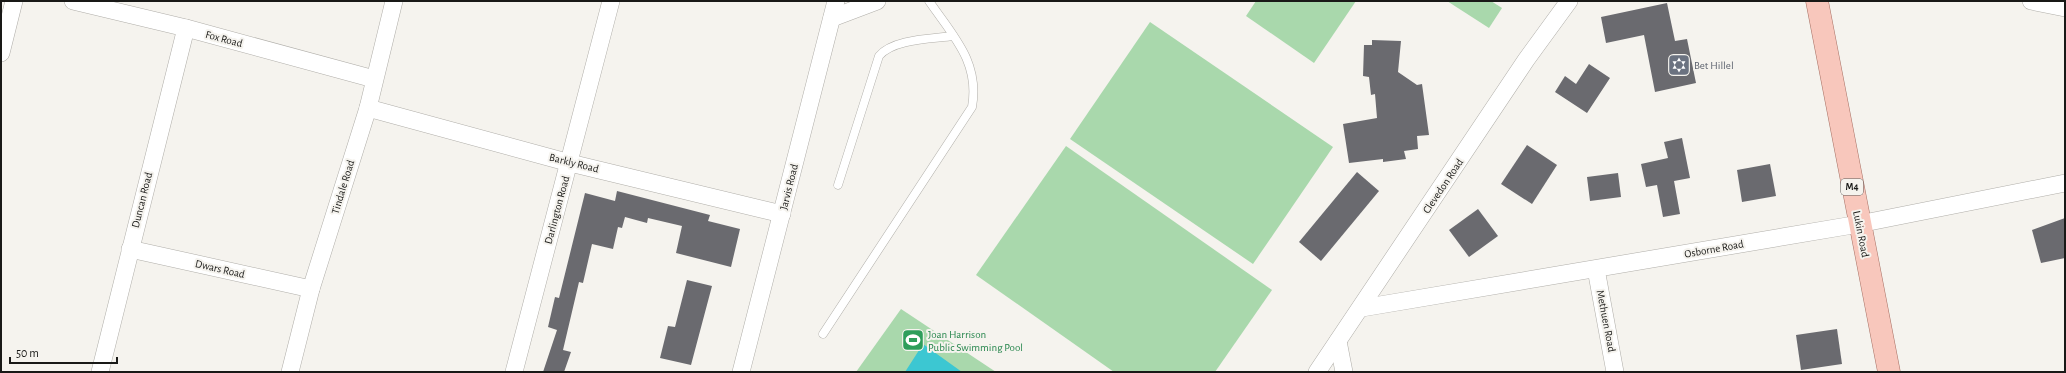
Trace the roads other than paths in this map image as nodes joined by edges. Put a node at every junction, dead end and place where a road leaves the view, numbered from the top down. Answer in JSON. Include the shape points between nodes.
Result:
{"nodes":[{"id":1,"x":14,"y":1,"type":"edge"},
{"id":2,"x":73,"y":1,"type":"edge"},
{"id":3,"x":394,"y":1,"type":"edge"},
{"id":4,"x":611,"y":1,"type":"edge"},
{"id":5,"x":836,"y":1,"type":"edge"},
{"id":6,"x":877,"y":1,"type":"edge"},
{"id":7,"x":929,"y":1,"type":"edge"},
{"id":8,"x":1569,"y":1,"type":"edge"},
{"id":9,"x":1817,"y":1,"type":"edge"},
{"id":10,"x":2031,"y":1,"type":"edge"},
{"id":11,"x":2065,"y":8,"type":"edge"},
{"id":12,"x":832,"y":18,"type":"junction"},
{"id":13,"x":4,"y":26,"type":"edge"},
{"id":14,"x":186,"y":28,"type":"junction"},
{"id":15,"x":953,"y":36,"type":"junction"},
{"id":16,"x":1,"y":53,"type":"edge"},
{"id":17,"x":374,"y":79,"type":"junction"},
{"id":18,"x":368,"y":108,"type":"junction"},
{"id":19,"x":570,"y":163,"type":"junction"},
{"id":20,"x":2065,"y":183,"type":"edge"},
{"id":21,"x":838,"y":185,"type":"dead end"},
{"id":22,"x":782,"y":214,"type":"junction"},
{"id":23,"x":1859,"y":224,"type":"junction"},
{"id":24,"x":130,"y":249,"type":"junction"},
{"id":25,"x":1596,"y":269,"type":"junction"},
{"id":26,"x":311,"y":289,"type":"junction"},
{"id":27,"x":1362,"y":308,"type":"junction"},
{"id":28,"x":823,"y":334,"type":"dead end"},
{"id":29,"x":1338,"y":341,"type":"junction"},
{"id":30,"x":100,"y":372,"type":"edge"},
{"id":31,"x":290,"y":372,"type":"edge"},
{"id":32,"x":514,"y":372,"type":"edge"},
{"id":33,"x":741,"y":372,"type":"edge"},
{"id":34,"x":1317,"y":372,"type":"edge"},
{"id":35,"x":1344,"y":372,"type":"edge"},
{"id":36,"x":1615,"y":372,"type":"edge"},
{"id":37,"x":1889,"y":372,"type":"edge"}],
"edges":[{"from":1,"to":13,"type":"street"},
{"from":2,"to":14,"type":"street","name":"Fox Road"},
{"from":3,"to":17,"type":"street","name":"Tindale Road"},
{"from":4,"to":19,"type":"street","name":"Darlington Road"},
{"from":5,"to":12,"type":"street","name":"Jarvis Road"},
{"from":6,"to":12,"type":"street"},
{"from":7,"to":15,"type":"lane"},
{"from":8,"to":27,"type":"street","name":"Clevedon Road","via":[[1526,60]]},
{"from":9,"to":23,"type":"main road","name":"Lukin Road","number":"M4"},
{"from":10,"to":11,"type":"street"},
{"from":12,"to":22,"type":"street","name":"Jarvis Road"},
{"from":13,"to":16,"type":"street"},
{"from":14,"to":17,"type":"street","name":"Fox Road"},
{"from":14,"to":24,"type":"street","name":"Duncan Road"},
{"from":15,"to":21,"type":"lane","via":[[896,45],[885,49],[879,56]]},
{"from":15,"to":28,"type":"lane","via":[[964,52],[972,73],[972,107]]},
{"from":17,"to":18,"type":"street","name":"Tindale Road"},
{"from":18,"to":19,"type":"street","name":"Barkly Road"},
{"from":18,"to":26,"type":"street","name":"Tindale Road"},
{"from":19,"to":22,"type":"street","name":"Barkly Road"},
{"from":19,"to":32,"type":"street","name":"Darlington Road"},
{"from":20,"to":23,"type":"street","name":"Osborne Road"},
{"from":22,"to":33,"type":"street","name":"Jarvis Road"},
{"from":23,"to":25,"type":"street","name":"Osborne Road"},
{"from":23,"to":37,"type":"main road","name":"Lukin Road","number":"M4"},
{"from":24,"to":26,"type":"street","name":"Dwars Road"},
{"from":24,"to":30,"type":"street","name":"Duncan Road"},
{"from":25,"to":27,"type":"street","name":"Osborne Road"},
{"from":25,"to":36,"type":"street","name":"Methuen Road"},
{"from":26,"to":31,"type":"street","name":"Tindale Road"},
{"from":27,"to":29,"type":"street","name":"Clevedon Road"},
{"from":29,"to":34,"type":"street","name":"Clevedon Road"},
{"from":29,"to":35,"type":"street"}]}
